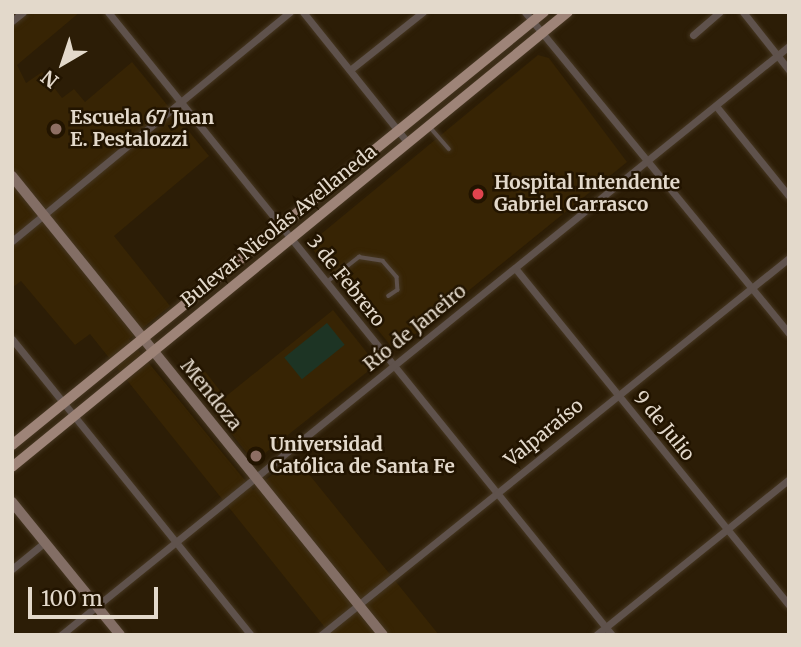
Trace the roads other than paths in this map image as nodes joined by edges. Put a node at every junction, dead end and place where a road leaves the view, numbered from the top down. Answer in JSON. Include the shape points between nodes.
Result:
{"nodes":[{"id":1,"x":23,"y":12,"type":"edge"},
{"id":2,"x":108,"y":12,"type":"edge"},
{"id":3,"x":290,"y":12,"type":"edge"},
{"id":4,"x":303,"y":12,"type":"edge"},
{"id":5,"x":423,"y":12,"type":"edge"},
{"id":6,"x":525,"y":12,"type":"edge"},
{"id":7,"x":544,"y":12,"type":"edge"},
{"id":8,"x":568,"y":12,"type":"edge"},
{"id":9,"x":719,"y":12,"type":"edge"},
{"id":10,"x":743,"y":12,"type":"edge"},
{"id":11,"x":12,"y":21,"type":"edge"},
{"id":12,"x":533,"y":22,"type":"junction"},
{"id":13,"x":542,"y":33,"type":"junction"},
{"id":14,"x":693,"y":35,"type":"dead end"},
{"id":15,"x":789,"y":46,"type":"edge"},
{"id":16,"x":777,"y":56,"type":"junction"},
{"id":17,"x":350,"y":70,"type":"junction"},
{"id":18,"x":789,"y":70,"type":"edge"},
{"id":19,"x":180,"y":101,"type":"junction"},
{"id":20,"x":716,"y":106,"type":"junction"},
{"id":21,"x":428,"y":125,"type":"junction"},
{"id":22,"x":398,"y":130,"type":"junction"},
{"id":23,"x":407,"y":142,"type":"junction"},
{"id":24,"x":449,"y":149,"type":"dead end"},
{"id":25,"x":649,"y":159,"type":"junction"},
{"id":26,"x":12,"y":176,"type":"edge"},
{"id":27,"x":789,"y":196,"type":"edge"},
{"id":28,"x":44,"y":216,"type":"junction"},
{"id":29,"x":283,"y":227,"type":"junction"},
{"id":30,"x":293,"y":239,"type":"junction"},
{"id":31,"x":12,"y":242,"type":"edge"},
{"id":32,"x":789,"y":258,"type":"edge"},
{"id":33,"x":515,"y":268,"type":"junction"},
{"id":34,"x":327,"y":282,"type":"junction"},
{"id":35,"x":752,"y":288,"type":"junction"},
{"id":36,"x":389,"y":296,"type":"dead end"},
{"id":37,"x":789,"y":333,"type":"edge"},
{"id":38,"x":12,"y":339,"type":"edge"},
{"id":39,"x":144,"y":339,"type":"junction"},
{"id":40,"x":153,"y":351,"type":"junction"},
{"id":41,"x":394,"y":365,"type":"junction"},
{"id":42,"x":617,"y":394,"type":"junction"},
{"id":43,"x":64,"y":403,"type":"junction"},
{"id":44,"x":74,"y":415,"type":"junction"},
{"id":45,"x":12,"y":445,"type":"edge"},
{"id":46,"x":12,"y":467,"type":"edge"},
{"id":47,"x":255,"y":477,"type":"junction"},
{"id":48,"x":789,"y":479,"type":"edge"},
{"id":49,"x":496,"y":492,"type":"junction"},
{"id":50,"x":12,"y":502,"type":"edge"},
{"id":51,"x":727,"y":529,"type":"junction"},
{"id":52,"x":45,"y":542,"type":"junction"},
{"id":53,"x":176,"y":542,"type":"junction"},
{"id":54,"x":12,"y":569,"type":"edge"},
{"id":55,"x":358,"y":604,"type":"junction"},
{"id":56,"x":789,"y":605,"type":"edge"},
{"id":57,"x":97,"y":606,"type":"junction"},
{"id":58,"x":606,"y":627,"type":"junction"},
{"id":59,"x":61,"y":635,"type":"edge"},
{"id":60,"x":120,"y":635,"type":"edge"},
{"id":61,"x":251,"y":635,"type":"edge"},
{"id":62,"x":321,"y":635,"type":"edge"},
{"id":63,"x":383,"y":635,"type":"edge"},
{"id":64,"x":596,"y":635,"type":"edge"},
{"id":65,"x":612,"y":635,"type":"edge"}],
"edges":[{"from":1,"to":11,"type":"street"},
{"from":2,"to":19,"type":"street","name":"3 de Febrero"},
{"from":3,"to":19,"type":"street"},
{"from":4,"to":17,"type":"street"},
{"from":5,"to":17,"type":"street"},
{"from":6,"to":12,"type":"street"},
{"from":7,"to":12,"type":"main road","name":"Bulevar Nicolás Avellaneda"},
{"from":8,"to":13,"type":"main road","name":"Bulevar Nicolás Avellaneda"},
{"from":9,"to":14,"type":"street"},
{"from":10,"to":16,"type":"street"},
{"from":12,"to":13,"type":"street"},
{"from":12,"to":22,"type":"main road","name":"Bulevar Nicolás Avellaneda"},
{"from":13,"to":21,"type":"main road","name":"Bulevar Nicolás Avellaneda"},
{"from":13,"to":25,"type":"street"},
{"from":15,"to":16,"type":"street","name":"Río de Janeiro"},
{"from":16,"to":18,"type":"street"},
{"from":16,"to":20,"type":"street","name":"Río de Janeiro"},
{"from":17,"to":22,"type":"street"},
{"from":19,"to":28,"type":"street"},
{"from":19,"to":29,"type":"street","name":"3 de Febrero"},
{"from":20,"to":25,"type":"street","name":"Río de Janeiro"},
{"from":20,"to":27,"type":"street"},
{"from":21,"to":23,"type":"main road","name":"Bulevar Nicolás Avellaneda"},
{"from":21,"to":24,"type":"lane"},
{"from":22,"to":23,"type":"street"},
{"from":22,"to":29,"type":"main road","name":"Bulevar Nicolás Avellaneda"},
{"from":23,"to":30,"type":"main road","name":"Bulevar Nicolás Avellaneda"},
{"from":25,"to":33,"type":"street","name":"Río de Janeiro"},
{"from":25,"to":35,"type":"street"},
{"from":26,"to":28,"type":"main road","name":"Mendoza"},
{"from":28,"to":31,"type":"street"},
{"from":28,"to":39,"type":"main road","name":"Mendoza"},
{"from":29,"to":30,"type":"street","name":"3 de Febrero"},
{"from":29,"to":39,"type":"main road","name":"Bulevar Nicolás Avellaneda"},
{"from":30,"to":34,"type":"street","name":"3 de Febrero"},
{"from":30,"to":40,"type":"main road","name":"Bulevar Nicolás Avellaneda"},
{"from":32,"to":35,"type":"street","name":"Valparaíso"},
{"from":33,"to":41,"type":"street","name":"Río de Janeiro"},
{"from":33,"to":42,"type":"street","name":"9 de Julio"},
{"from":34,"to":36,"type":"lane","via":[[359,257],[383,261],[397,277],[398,290]]},
{"from":34,"to":41,"type":"street","name":"3 de Febrero"},
{"from":35,"to":37,"type":"street"},
{"from":35,"to":42,"type":"street","name":"Valparaíso"},
{"from":38,"to":43,"type":"street"},
{"from":39,"to":40,"type":"main road","name":"Mendoza"},
{"from":39,"to":43,"type":"main road","name":"Bulevar Nicolás Avellaneda"},
{"from":40,"to":44,"type":"main road","name":"Bulevar Nicolás Avellaneda"},
{"from":40,"to":47,"type":"main road","name":"Mendoza"},
{"from":41,"to":47,"type":"street","name":"Río de Janeiro"},
{"from":41,"to":49,"type":"street","name":"3 de Febrero"},
{"from":42,"to":49,"type":"street","name":"Valparaíso"},
{"from":42,"to":51,"type":"street","name":"9 de Julio"},
{"from":43,"to":44,"type":"street"},
{"from":43,"to":45,"type":"main road","name":"Bulevar Nicolás Avellaneda"},
{"from":44,"to":46,"type":"main road","name":"Bulevar Nicolás Avellaneda"},
{"from":44,"to":53,"type":"street"},
{"from":47,"to":53,"type":"street","name":"Río de Janeiro"},
{"from":47,"to":55,"type":"main road","name":"Mendoza"},
{"from":48,"to":51,"type":"street"},
{"from":49,"to":55,"type":"street","name":"Valparaíso"},
{"from":49,"to":58,"type":"street","name":"3 de Febrero"},
{"from":50,"to":52,"type":"main road"},
{"from":51,"to":56,"type":"street","name":"9 de Julio"},
{"from":51,"to":58,"type":"street"},
{"from":52,"to":54,"type":"street"},
{"from":52,"to":57,"type":"main road"},
{"from":53,"to":57,"type":"street","name":"Río de Janeiro"},
{"from":53,"to":61,"type":"street"},
{"from":55,"to":62,"type":"street","name":"Valparaíso"},
{"from":55,"to":63,"type":"main road","name":"Mendoza"},
{"from":57,"to":59,"type":"street","name":"Río de Janeiro"},
{"from":57,"to":60,"type":"main road"},
{"from":58,"to":64,"type":"street"},
{"from":58,"to":65,"type":"street","name":"3 de Febrero"}]}
